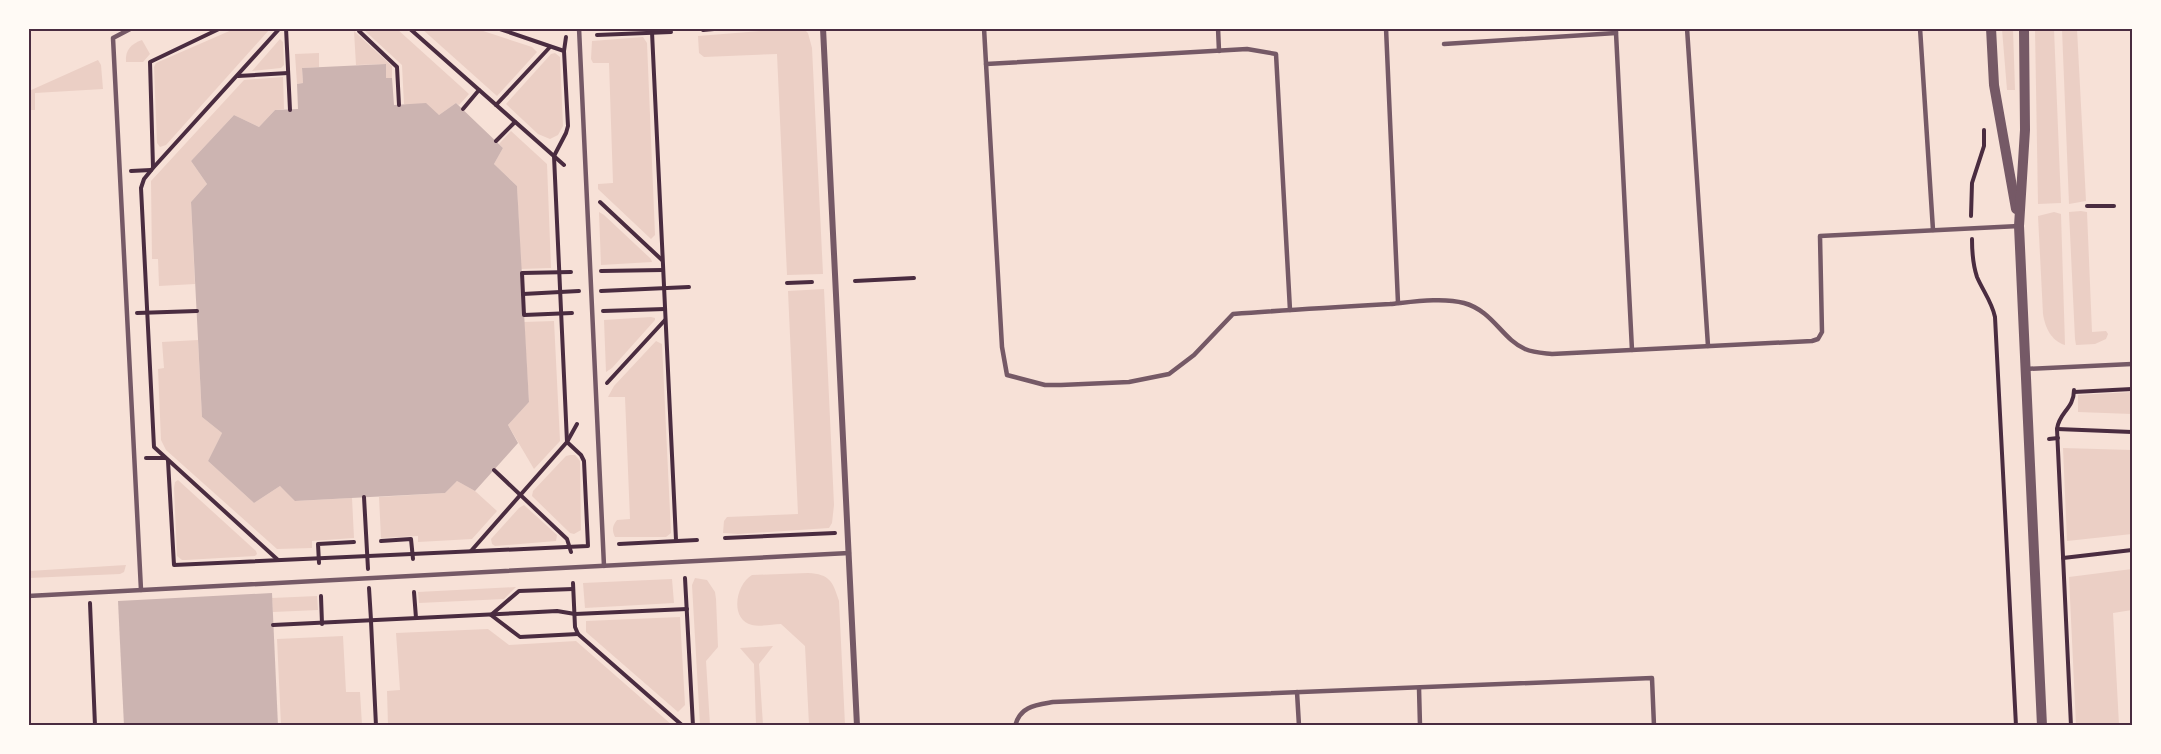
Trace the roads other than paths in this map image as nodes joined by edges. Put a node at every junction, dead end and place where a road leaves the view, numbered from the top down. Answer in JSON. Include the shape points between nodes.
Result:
{"nodes":[{"id":1,"x":132,"y":28,"type":"edge"},
{"id":2,"x":579,"y":28,"type":"edge"},
{"id":3,"x":823,"y":28,"type":"edge"},
{"id":4,"x":984,"y":28,"type":"edge"},
{"id":5,"x":1218,"y":28,"type":"edge"},
{"id":6,"x":1386,"y":28,"type":"edge"},
{"id":7,"x":1687,"y":28,"type":"edge"},
{"id":8,"x":1920,"y":28,"type":"edge"},
{"id":9,"x":1990,"y":28,"type":"edge"},
{"id":10,"x":2024,"y":28,"type":"edge"},
{"id":11,"x":1616,"y":31,"type":"edge"},
{"id":12,"x":1444,"y":44,"type":"dead end"},
{"id":13,"x":1219,"y":51,"type":"junction"},
{"id":14,"x":986,"y":64,"type":"junction"},
{"id":15,"x":2019,"y":226,"type":"junction"},
{"id":16,"x":1933,"y":230,"type":"junction"},
{"id":17,"x":1398,"y":303,"type":"junction"},
{"id":18,"x":1290,"y":310,"type":"junction"},
{"id":19,"x":1708,"y":346,"type":"junction"},
{"id":20,"x":1632,"y":350,"type":"junction"},
{"id":21,"x":2133,"y":364,"type":"edge"},
{"id":22,"x":2025,"y":369,"type":"junction"},
{"id":23,"x":849,"y":553,"type":"junction"},
{"id":24,"x":604,"y":566,"type":"junction"},
{"id":25,"x":141,"y":590,"type":"junction"},
{"id":26,"x":28,"y":596,"type":"edge"},
{"id":27,"x":1419,"y":688,"type":"junction"},
{"id":28,"x":1297,"y":692,"type":"junction"},
{"id":29,"x":857,"y":726,"type":"edge"},
{"id":30,"x":1015,"y":726,"type":"edge"},
{"id":31,"x":1299,"y":726,"type":"edge"},
{"id":32,"x":1420,"y":726,"type":"edge"},
{"id":33,"x":1654,"y":726,"type":"edge"},
{"id":34,"x":2042,"y":726,"type":"edge"}],
"edges":[{"from":1,"to":25,"type":"lane","via":[[113,38]]},
{"from":2,"to":24,"type":"lane"},
{"from":3,"to":23,"type":"street"},
{"from":4,"to":14,"type":"lane"},
{"from":5,"to":13,"type":"lane"},
{"from":6,"to":17,"type":"lane"},
{"from":7,"to":19,"type":"lane"},
{"from":8,"to":16,"type":"lane"},
{"from":9,"to":15,"type":"street","via":[[1999,124]]},
{"from":10,"to":15,"type":"street","via":[[2025,130]]},
{"from":11,"to":12,"type":"lane"},
{"from":11,"to":20,"type":"lane"},
{"from":13,"to":14,"type":"lane"},
{"from":13,"to":18,"type":"lane","via":[[1247,49],[1276,54]]},
{"from":14,"to":18,"type":"lane","via":[[1002,347],[1007,375],[1061,385],[1129,382],[1169,374],[1194,355],[1233,314]]},
{"from":15,"to":16,"type":"lane"},
{"from":15,"to":22,"type":"street"},
{"from":16,"to":19,"type":"lane","via":[[1820,236],[1823,326],[1818,339]]},
{"from":17,"to":18,"type":"lane"},
{"from":17,"to":20,"type":"lane","via":[[1464,303],[1482,311],[1510,339],[1536,353]]},
{"from":19,"to":20,"type":"lane"},
{"from":21,"to":22,"type":"lane"},
{"from":22,"to":34,"type":"street"},
{"from":23,"to":24,"type":"lane"},
{"from":23,"to":29,"type":"street"},
{"from":24,"to":25,"type":"lane"},
{"from":25,"to":26,"type":"lane"},
{"from":27,"to":28,"type":"lane"},
{"from":27,"to":32,"type":"lane"},
{"from":27,"to":33,"type":"lane","via":[[1652,678]]},
{"from":28,"to":30,"type":"lane","via":[[1053,702],[1029,706]]},
{"from":28,"to":31,"type":"lane"}]}
